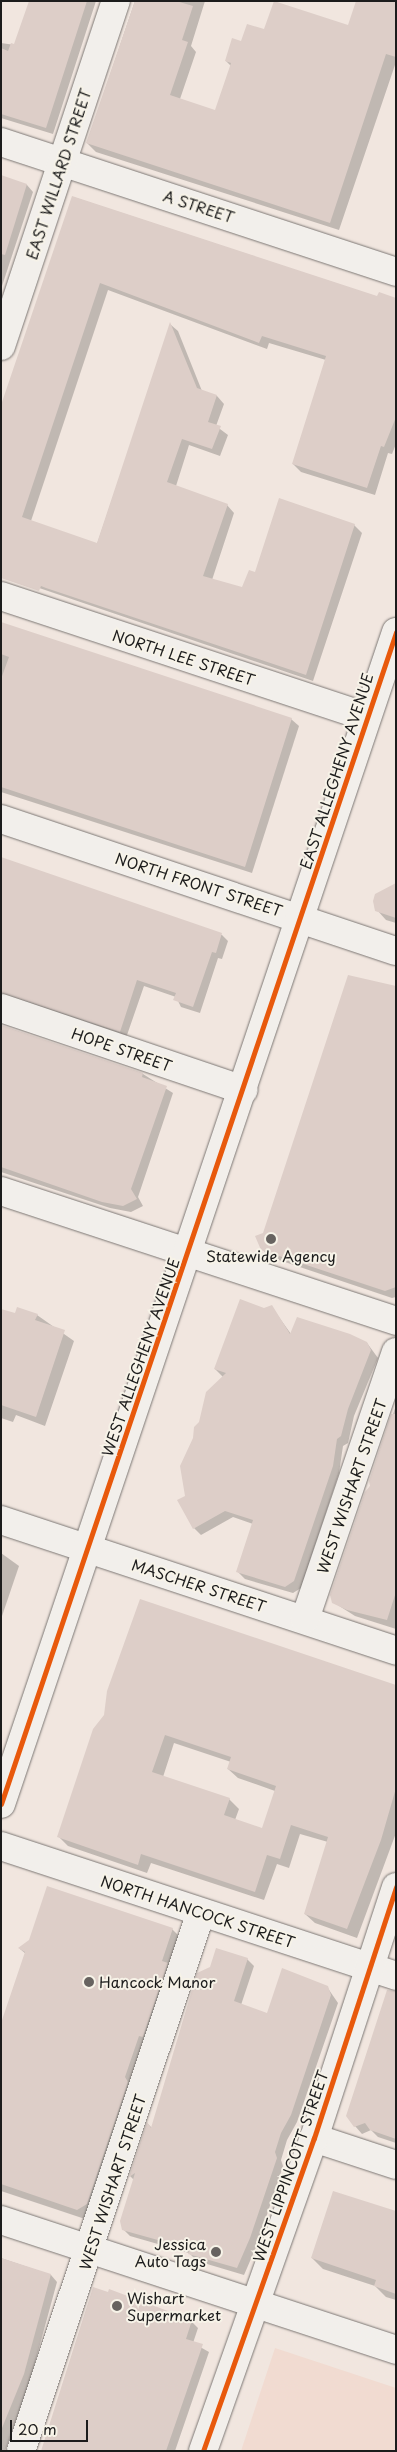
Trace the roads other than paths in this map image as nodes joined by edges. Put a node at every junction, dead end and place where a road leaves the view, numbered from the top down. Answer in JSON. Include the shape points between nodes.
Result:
{"nodes":[{"id":1,"x":116,"y":1,"type":"edge"},
{"id":2,"x":1,"y":142,"type":"edge"},
{"id":3,"x":62,"y":161,"type":"junction"},
{"id":4,"x":396,"y":272,"type":"edge"},
{"id":5,"x":1,"y":346,"type":"edge"},
{"id":6,"x":1,"y":596,"type":"edge"},
{"id":7,"x":396,"y":632,"type":"edge"},
{"id":8,"x":367,"y":717,"type":"junction"},
{"id":9,"x":1,"y":819,"type":"edge"},
{"id":10,"x":300,"y":918,"type":"junction"},
{"id":11,"x":396,"y":950,"type":"edge"},
{"id":12,"x":1,"y":1008,"type":"edge"},
{"id":13,"x":243,"y":1090,"type":"junction"},
{"id":14,"x":1,"y":1191,"type":"edge"},
{"id":15,"x":188,"y":1254,"type":"junction"},
{"id":16,"x":396,"y":1322,"type":"edge"},
{"id":17,"x":396,"y":1352,"type":"edge"},
{"id":18,"x":1,"y":1520,"type":"edge"},
{"id":19,"x":88,"y":1549,"type":"junction"},
{"id":20,"x":306,"y":1620,"type":"junction"},
{"id":21,"x":396,"y":1651,"type":"edge"},
{"id":22,"x":1,"y":1804,"type":"edge"},
{"id":23,"x":1,"y":1846,"type":"edge"},
{"id":24,"x":396,"y":1887,"type":"edge"},
{"id":25,"x":201,"y":1912,"type":"junction"},
{"id":26,"x":368,"y":1967,"type":"junction"},
{"id":27,"x":396,"y":1976,"type":"edge"},
{"id":28,"x":314,"y":2138,"type":"junction"},
{"id":29,"x":396,"y":2165,"type":"edge"},
{"id":30,"x":1,"y":2220,"type":"edge"},
{"id":31,"x":90,"y":2250,"type":"junction"},
{"id":32,"x":256,"y":2304,"type":"junction"},
{"id":33,"x":396,"y":2350,"type":"edge"},
{"id":34,"x":20,"y":2451,"type":"edge"},
{"id":35,"x":203,"y":2451,"type":"edge"}],
"edges":[{"from":1,"to":3,"type":"street","name":"EAST WILLARD STREET"},
{"from":2,"to":3,"type":"street","name":"A STREET"},
{"from":3,"to":4,"type":"street","name":"A STREET"},
{"from":3,"to":5,"type":"street","name":"EAST WILLARD STREET"},
{"from":6,"to":8,"type":"street","name":"NORTH LEE STREET"},
{"from":7,"to":8,"type":"street","name":"EAST ALLEGHENY AVENUE"},
{"from":8,"to":10,"type":"street","name":"EAST ALLEGHENY AVENUE"},
{"from":9,"to":10,"type":"street","name":"NORTH FRONT STREET"},
{"from":10,"to":11,"type":"street","name":"NORTH FRONT STREET"},
{"from":10,"to":13,"type":"street","name":"WEST ALLEGHENY AVENUE"},
{"from":12,"to":13,"type":"street","name":"HOPE STREET"},
{"from":13,"to":15,"type":"street","name":"WEST ALLEGHENY AVENUE"},
{"from":14,"to":15,"type":"street"},
{"from":15,"to":16,"type":"street"},
{"from":15,"to":19,"type":"street","name":"WEST ALLEGHENY AVENUE"},
{"from":17,"to":20,"type":"street","name":"WEST WISHART STREET"},
{"from":18,"to":19,"type":"street","name":"MASCHER STREET"},
{"from":19,"to":20,"type":"street","name":"MASCHER STREET"},
{"from":19,"to":22,"type":"street","name":"WEST ALLEGHENY AVENUE"},
{"from":20,"to":21,"type":"street","name":"MASCHER STREET"},
{"from":23,"to":25,"type":"street","name":"NORTH HANCOCK STREET"},
{"from":24,"to":26,"type":"street","name":"WEST LIPPINCOTT STREET"},
{"from":25,"to":26,"type":"street","name":"NORTH HANCOCK STREET"},
{"from":25,"to":31,"type":"street","name":"WEST WISHART STREET"},
{"from":26,"to":27,"type":"street","name":"NORTH HANCOCK STREET"},
{"from":26,"to":28,"type":"street","name":"WEST LIPPINCOTT STREET"},
{"from":28,"to":29,"type":"street"},
{"from":28,"to":32,"type":"street","name":"WEST LIPPINCOTT STREET"},
{"from":30,"to":31,"type":"street"},
{"from":31,"to":32,"type":"street"},
{"from":31,"to":34,"type":"street","name":"WEST WISHART STREET"},
{"from":32,"to":33,"type":"street"},
{"from":32,"to":35,"type":"street","name":"WEST LIPPINCOTT STREET"}]}
